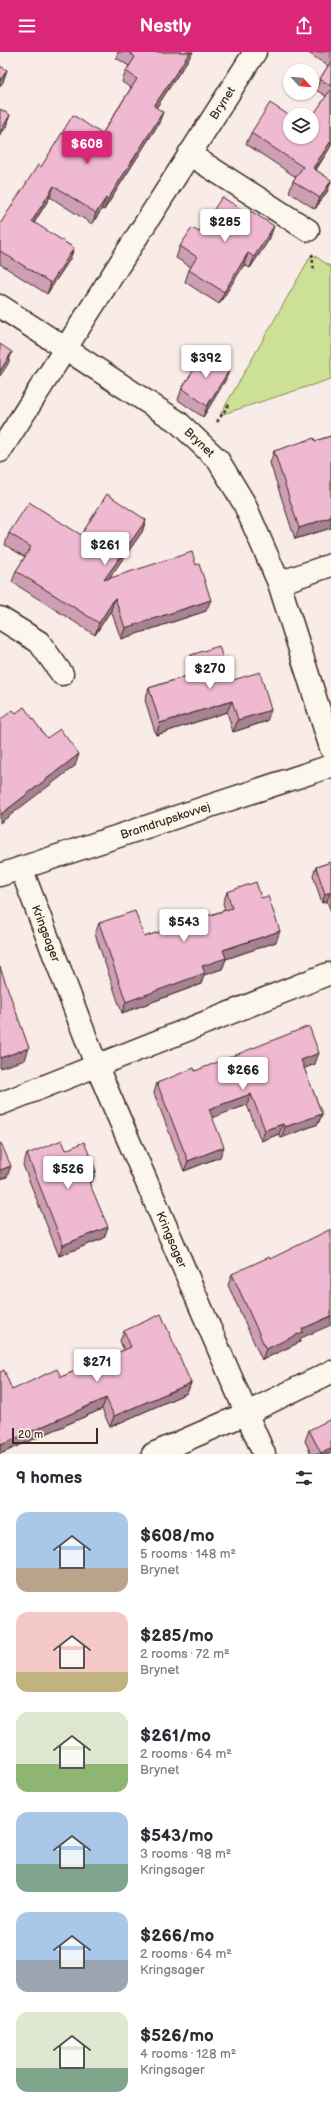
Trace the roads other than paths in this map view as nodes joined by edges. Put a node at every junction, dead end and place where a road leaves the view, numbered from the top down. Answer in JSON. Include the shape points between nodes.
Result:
{"nodes":[{"id":1,"x":255,"y":52,"type":"edge"},
{"id":2,"x":189,"y":154,"type":"junction"},
{"id":3,"x":308,"y":230,"type":"dead end"},
{"id":4,"x":0,"y":306,"type":"edge"},
{"id":5,"x":66,"y":348,"type":"junction"},
{"id":6,"x":0,"y":451,"type":"edge"},
{"id":7,"x":331,"y":564,"type":"edge"},
{"id":8,"x":279,"y":583,"type":"junction"},
{"id":9,"x":0,"y":618,"type":"edge"},
{"id":10,"x":62,"y":674,"type":"dead end"},
{"id":11,"x":331,"y":748,"type":"edge"},
{"id":12,"x":331,"y":766,"type":"edge"},
{"id":13,"x":21,"y":868,"type":"junction"},
{"id":14,"x":0,"y":874,"type":"edge"},
{"id":15,"x":328,"y":974,"type":"dead end"},
{"id":16,"x":97,"y":1067,"type":"junction"},
{"id":17,"x":0,"y":1104,"type":"edge"},
{"id":18,"x":331,"y":1372,"type":"edge"},
{"id":19,"x":245,"y":1414,"type":"junction"},
{"id":20,"x":153,"y":1454,"type":"edge"},
{"id":21,"x":264,"y":1454,"type":"edge"}],
"edges":[{"from":1,"to":2,"type":"street","name":"Brynet"},
{"from":2,"to":3,"type":"street"},
{"from":2,"to":5,"type":"street","name":"Brynet"},
{"from":4,"to":5,"type":"street","name":"Brynet"},
{"from":5,"to":6,"type":"street","name":"Brynet"},
{"from":5,"to":8,"type":"street","name":"Brynet","via":[[178,422],[218,460],[244,503]]},
{"from":7,"to":8,"type":"street"},
{"from":8,"to":11,"type":"street","name":"Brynet"},
{"from":9,"to":10,"type":"street","via":[[39,642]]},
{"from":12,"to":13,"type":"street","name":"Bramdrupskovvej"},
{"from":13,"to":14,"type":"street","name":"Bramdrupskovvej"},
{"from":13,"to":16,"type":"street","name":"Kringsager"},
{"from":15,"to":16,"type":"street"},
{"from":16,"to":17,"type":"street"},
{"from":16,"to":19,"type":"street","name":"Kringsager"},
{"from":18,"to":19,"type":"street"},
{"from":19,"to":20,"type":"street"},
{"from":19,"to":21,"type":"street","name":"Kringsager"}]}
